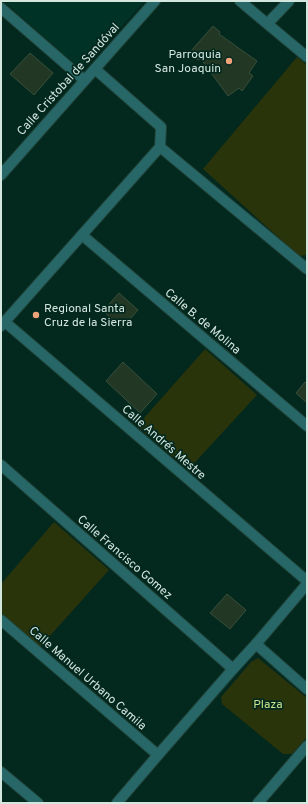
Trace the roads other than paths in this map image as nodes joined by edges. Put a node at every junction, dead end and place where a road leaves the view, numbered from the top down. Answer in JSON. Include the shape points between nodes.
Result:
{"nodes":[{"id":1,"x":155,"y":1,"type":"edge"},
{"id":2,"x":240,"y":1,"type":"edge"},
{"id":3,"x":289,"y":1,"type":"edge"},
{"id":4,"x":1,"y":8,"type":"edge"},
{"id":5,"x":268,"y":23,"type":"junction"},
{"id":6,"x":307,"y":57,"type":"edge"},
{"id":7,"x":95,"y":69,"type":"junction"},
{"id":8,"x":84,"y":80,"type":"junction"},
{"id":9,"x":160,"y":147,"type":"junction"},
{"id":10,"x":3,"y":168,"type":"edge"},
{"id":11,"x":82,"y":235,"type":"junction"},
{"id":12,"x":307,"y":268,"type":"edge"},
{"id":13,"x":3,"y":324,"type":"edge"},
{"id":14,"x":307,"y":426,"type":"edge"},
{"id":15,"x":1,"y":465,"type":"edge"},
{"id":16,"x":307,"y":583,"type":"edge"},
{"id":17,"x":1,"y":620,"type":"edge"},
{"id":18,"x":256,"y":644,"type":"junction"},
{"id":19,"x":233,"y":669,"type":"junction"},
{"id":20,"x":307,"y":689,"type":"edge"},
{"id":21,"x":307,"y":746,"type":"edge"},
{"id":22,"x":158,"y":755,"type":"junction"},
{"id":23,"x":1,"y":772,"type":"edge"},
{"id":24,"x":38,"y":803,"type":"edge"},
{"id":25,"x":117,"y":803,"type":"edge"},
{"id":26,"x":258,"y":803,"type":"edge"}],
"edges":[{"from":1,"to":7,"type":"street","name":"Calle Cristobal de Sandóval"},
{"from":2,"to":5,"type":"street"},
{"from":3,"to":5,"type":"street"},
{"from":4,"to":8,"type":"street"},
{"from":5,"to":6,"type":"street"},
{"from":7,"to":8,"type":"street","name":"Calle Cristobal de Sandóval"},
{"from":7,"to":9,"type":"street","via":[[160,127]]},
{"from":8,"to":10,"type":"street","name":"Calle Cristobal de Sandóval"},
{"from":9,"to":11,"type":"street"},
{"from":9,"to":12,"type":"street"},
{"from":11,"to":13,"type":"street"},
{"from":11,"to":14,"type":"street","name":"Calle B. de Molina"},
{"from":13,"to":16,"type":"street","name":"Calle Andrés Mestre"},
{"from":15,"to":19,"type":"street","name":"Calle Francisco Gomez"},
{"from":16,"to":18,"type":"street"},
{"from":17,"to":22,"type":"street","name":"Calle Manuel Urbano Camila"},
{"from":18,"to":19,"type":"street"},
{"from":18,"to":20,"type":"street"},
{"from":19,"to":22,"type":"street"},
{"from":21,"to":26,"type":"street"},
{"from":22,"to":25,"type":"street"},
{"from":23,"to":24,"type":"street"}]}
